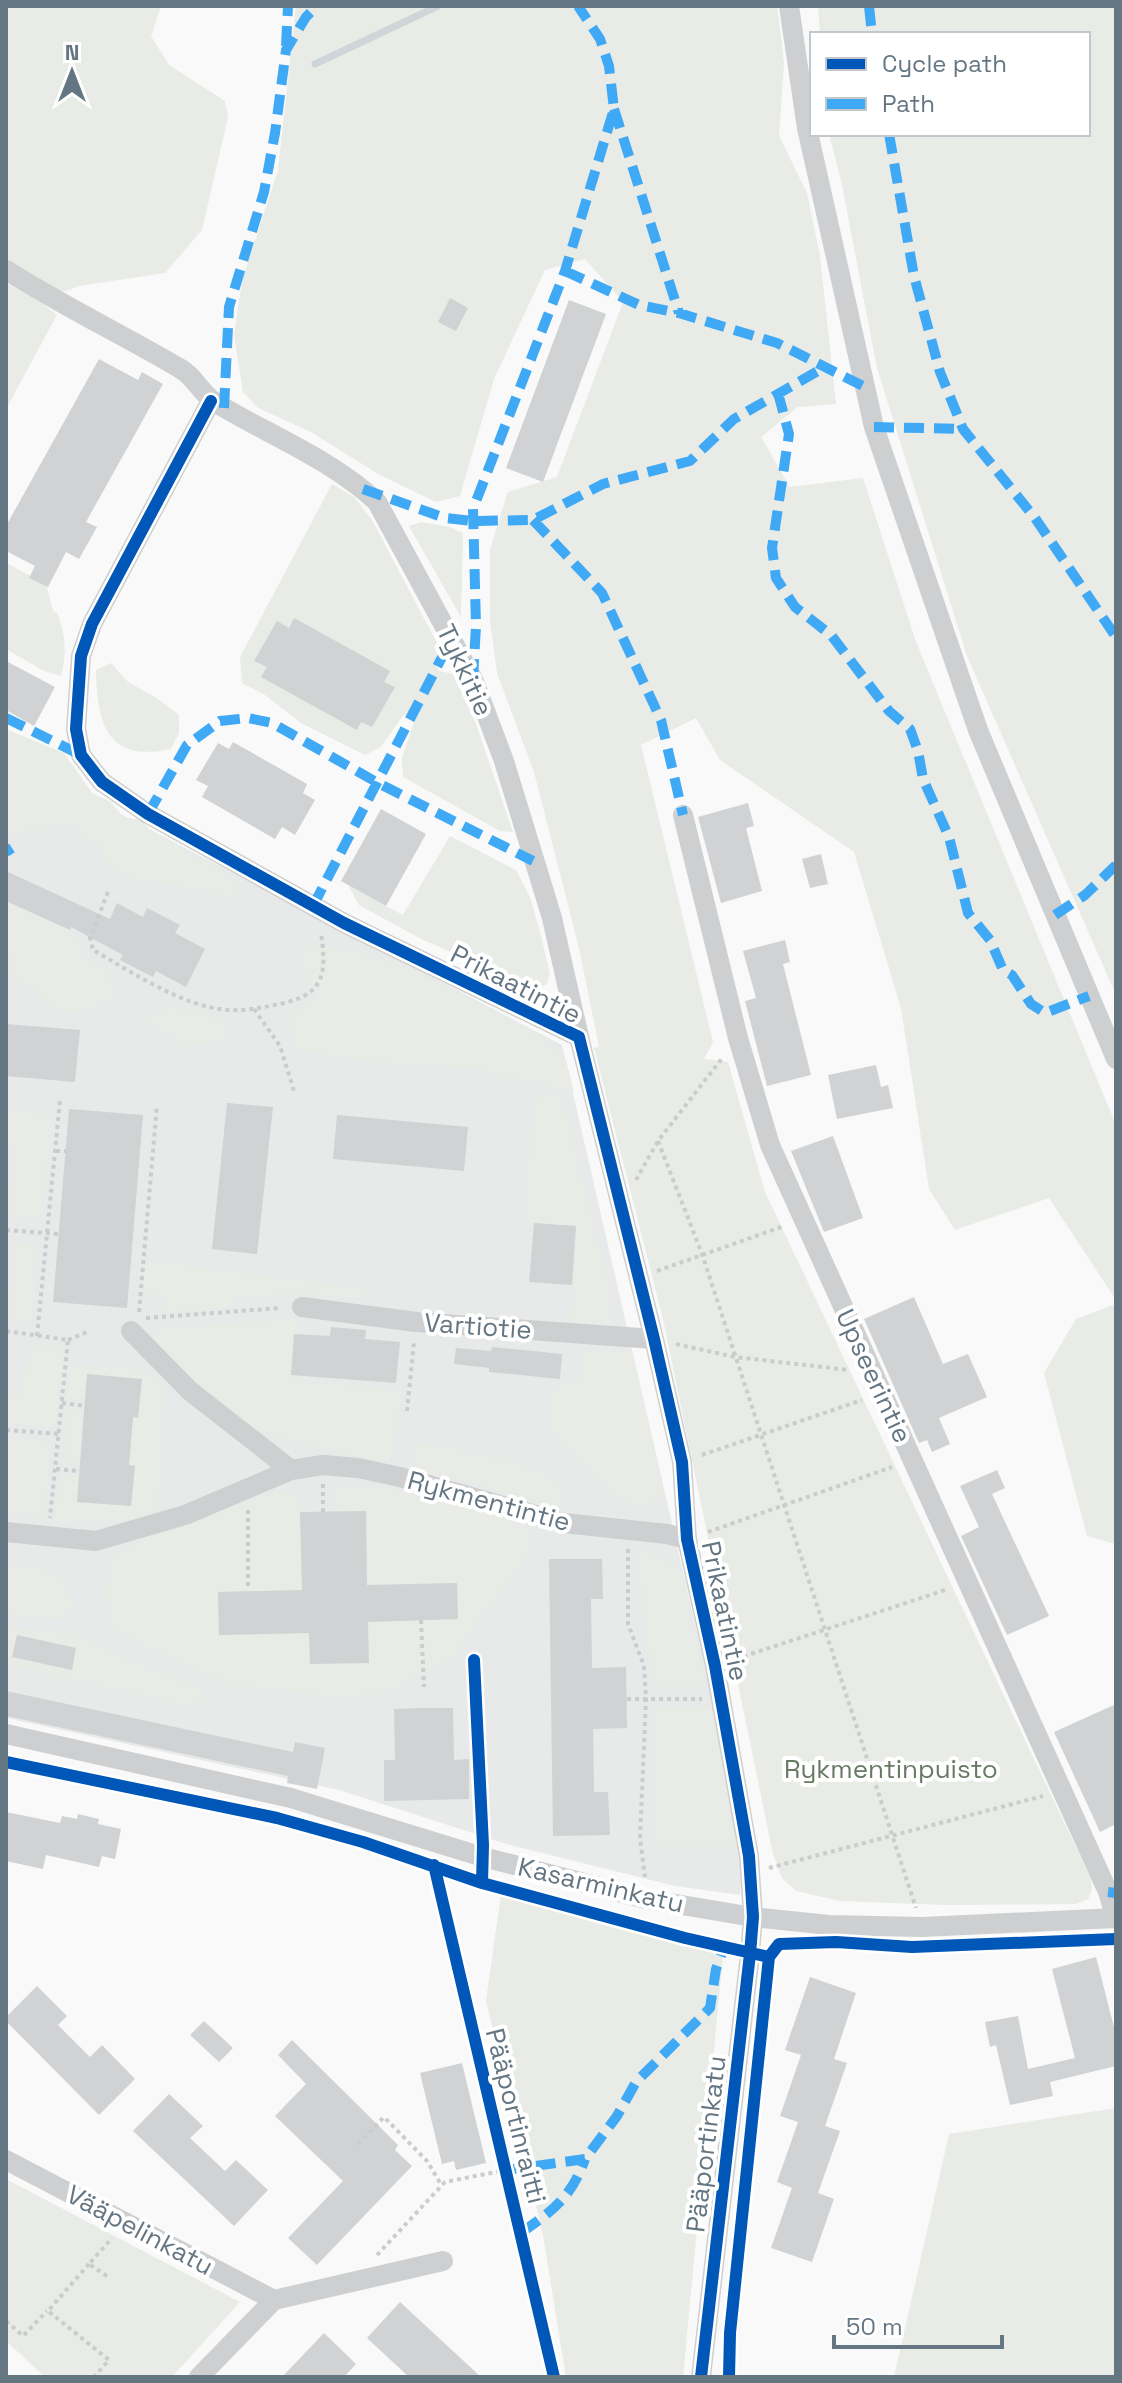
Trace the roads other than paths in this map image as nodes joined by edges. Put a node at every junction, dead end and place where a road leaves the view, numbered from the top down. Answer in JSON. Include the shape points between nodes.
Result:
{"nodes":[{"id":1,"x":789,"y":6,"type":"edge"},
{"id":2,"x":6,"y":270,"type":"edge"},
{"id":3,"x":211,"y":401,"type":"junction"},
{"id":4,"x":683,"y":815,"type":"dead end"},
{"id":5,"x":579,"y":1037,"type":"junction"},
{"id":6,"x":1116,"y":1059,"type":"edge"},
{"id":7,"x":302,"y":1307,"type":"road end"},
{"id":8,"x":131,"y":1331,"type":"dead end"},
{"id":9,"x":654,"y":1339,"type":"junction"},
{"id":10,"x":291,"y":1470,"type":"junction"},
{"id":11,"x":6,"y":1532,"type":"edge"},
{"id":12,"x":687,"y":1539,"type":"junction"},
{"id":13,"x":6,"y":1734,"type":"edge"},
{"id":14,"x":753,"y":1917,"type":"junction"},
{"id":15,"x":1116,"y":1918,"type":"edge"},
{"id":16,"x":6,"y":2160,"type":"edge"},
{"id":17,"x":443,"y":2261,"type":"dead end"},
{"id":18,"x":274,"y":2300,"type":"junction"},
{"id":19,"x":199,"y":2377,"type":"edge"},
{"id":20,"x":701,"y":2377,"type":"edge"}],
"edges":[{"from":1,"to":6,"type":"street","via":[[807,128],[874,427],[978,730]]},
{"from":2,"to":3,"type":"street","via":[[185,371]]},
{"from":3,"to":5,"type":"street","name":"Tykkitie","via":[[307,453],[377,502],[473,679],[499,747],[552,918]]},
{"from":3,"to":5,"type":"street","name":"Prikaatintie","via":[[92,624],[81,656],[76,729],[81,755],[102,782],[148,814],[344,923]]},
{"from":4,"to":15,"type":"street","name":"Upseerintie","via":[[770,1145]]},
{"from":5,"to":9,"type":"street","name":"Prikaatintie"},
{"from":7,"to":9,"type":"street","name":"Vartiotie","via":[[416,1322]]},
{"from":8,"to":10,"type":"street","via":[[190,1391]]},
{"from":9,"to":12,"type":"street","name":"Prikaatintie","via":[[682,1462]]},
{"from":10,"to":11,"type":"street","name":"Rykmentintie","via":[[185,1515],[96,1541]]},
{"from":10,"to":12,"type":"street","name":"Rykmentintie","via":[[323,1465],[358,1468],[564,1523]]},
{"from":12,"to":14,"type":"street","name":"Prikaatintie","via":[[751,1869]]},
{"from":13,"to":14,"type":"street","name":"Kasarminkatu","via":[[291,1798],[483,1857],[646,1899]]},
{"from":14,"to":15,"type":"street","name":"Kasarminkatu","via":[[922,1927]]},
{"from":14,"to":20,"type":"street","name":"Pääportinkatu"},
{"from":16,"to":18,"type":"street","name":"Vääpelinkatu"},
{"from":17,"to":18,"type":"street"},
{"from":18,"to":19,"type":"street"}]}
